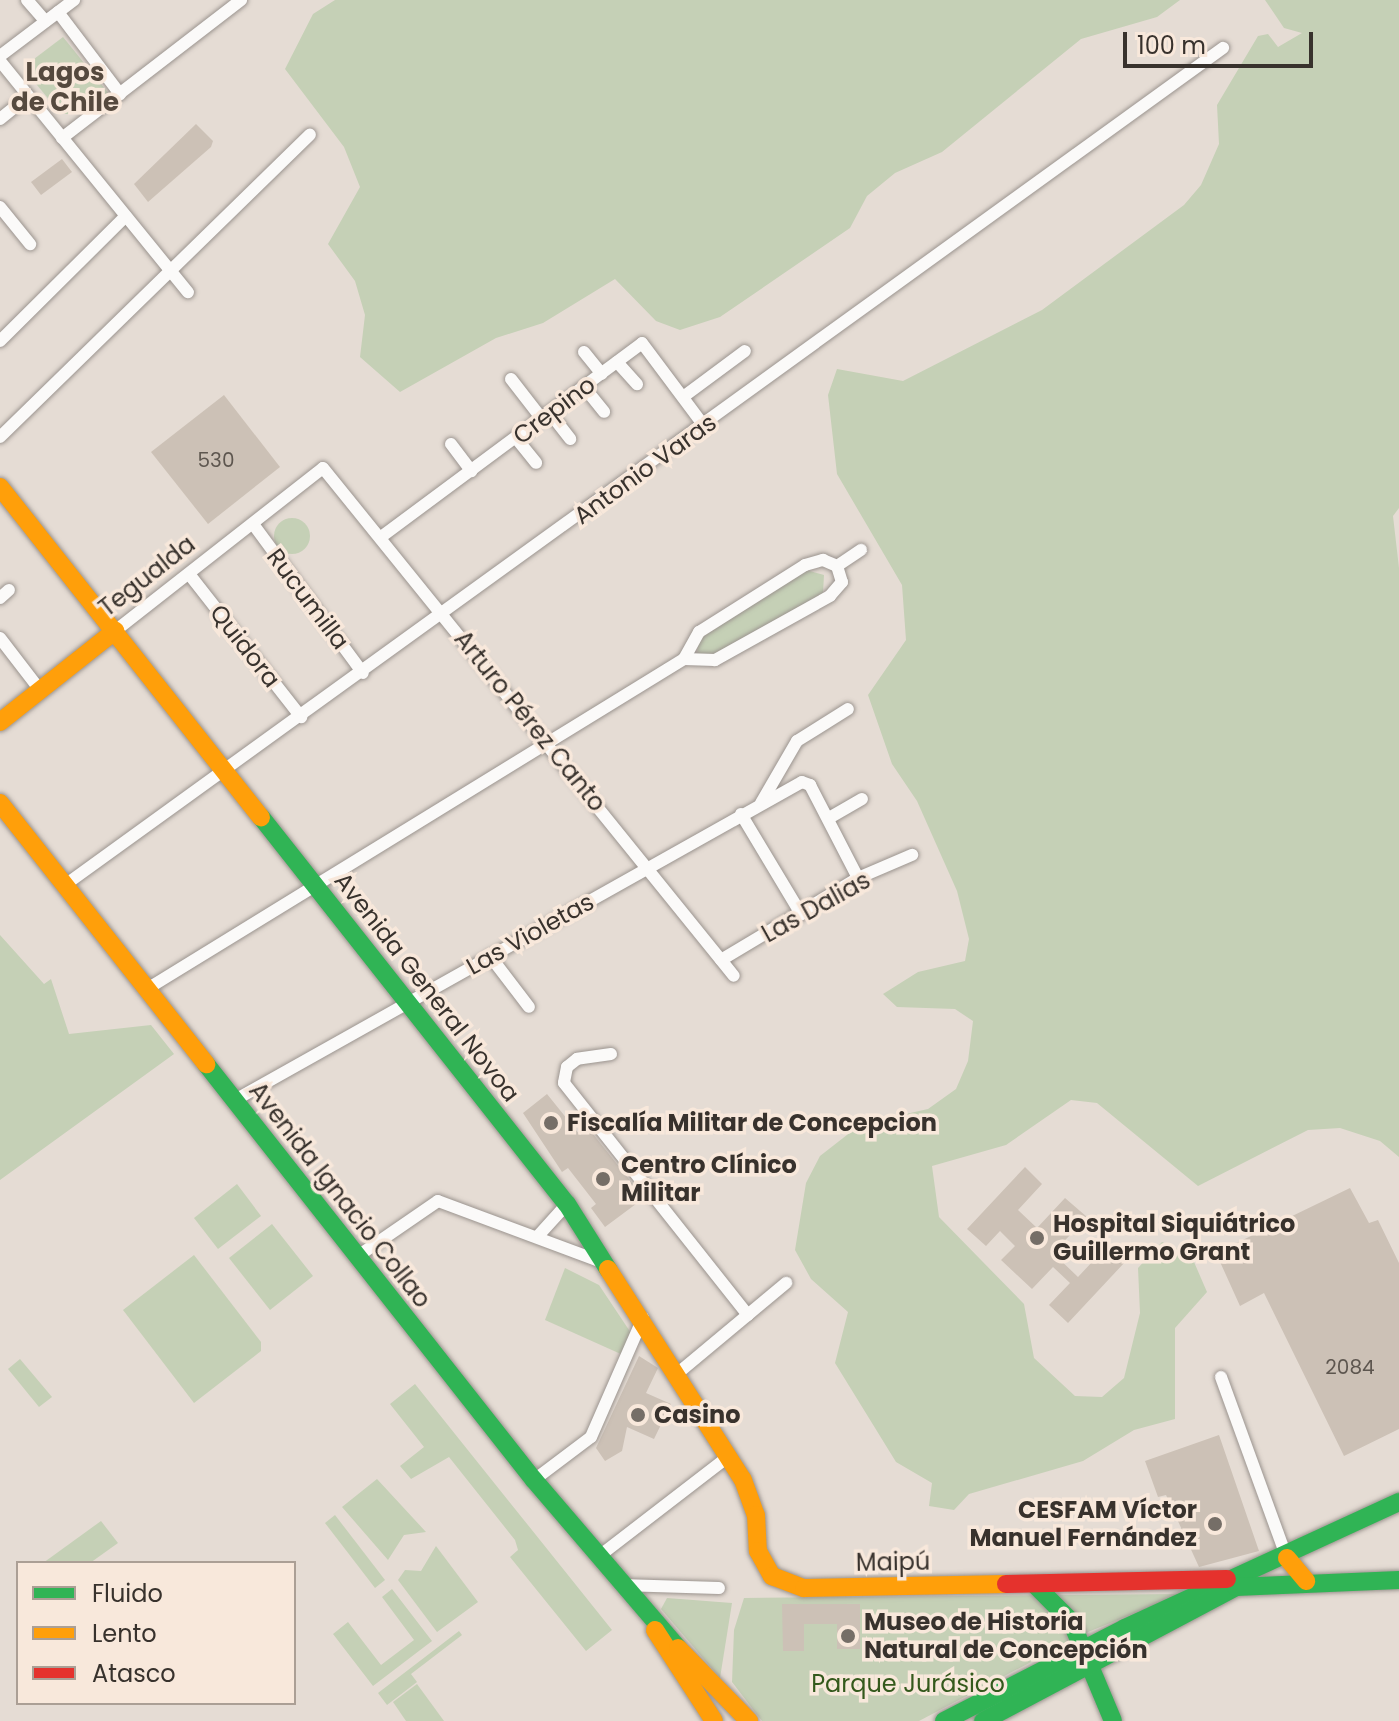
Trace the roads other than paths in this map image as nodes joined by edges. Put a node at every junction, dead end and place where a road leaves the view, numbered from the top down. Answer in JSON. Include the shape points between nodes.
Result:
{"nodes":[{"id":1,"x":27,"y":0,"type":"edge"},
{"id":2,"x":74,"y":0,"type":"edge"},
{"id":3,"x":241,"y":0,"type":"edge"},
{"id":4,"x":58,"y":12,"type":"junction"},
{"id":5,"x":45,"y":21,"type":"junction"},
{"id":6,"x":23,"y":39,"type":"junction"},
{"id":7,"x":1223,"y":48,"type":"dead end"},
{"id":8,"x":0,"y":58,"type":"edge"},
{"id":9,"x":13,"y":77,"type":"junction"},
{"id":10,"x":120,"y":94,"type":"junction"},
{"id":11,"x":28,"y":96,"type":"junction"},
{"id":12,"x":0,"y":119,"type":"edge"},
{"id":13,"x":310,"y":135,"type":"dead end"},
{"id":14,"x":62,"y":138,"type":"junction"},
{"id":15,"x":0,"y":207,"type":"edge"},
{"id":16,"x":126,"y":216,"type":"junction"},
{"id":17,"x":30,"y":244,"type":"dead end"},
{"id":18,"x":172,"y":273,"type":"junction"},
{"id":19,"x":188,"y":292,"type":"dead end"},
{"id":20,"x":0,"y":341,"type":"edge"},
{"id":21,"x":745,"y":351,"type":"dead end"},
{"id":22,"x":584,"y":352,"type":"dead end"},
{"id":23,"x":617,"y":362,"type":"junction"},
{"id":24,"x":602,"y":374,"type":"junction"},
{"id":25,"x":511,"y":379,"type":"dead end"},
{"id":26,"x":637,"y":384,"type":"dead end"},
{"id":27,"x":584,"y":387,"type":"junction"},
{"id":28,"x":683,"y":397,"type":"junction"},
{"id":29,"x":604,"y":412,"type":"dead end"},
{"id":30,"x":546,"y":416,"type":"junction"},
{"id":31,"x":704,"y":426,"type":"junction"},
{"id":32,"x":0,"y":437,"type":"edge"},
{"id":33,"x":516,"y":438,"type":"junction"},
{"id":34,"x":570,"y":439,"type":"dead end"},
{"id":35,"x":451,"y":444,"type":"dead end"},
{"id":36,"x":536,"y":463,"type":"dead end"},
{"id":37,"x":323,"y":468,"type":"joint"},
{"id":38,"x":471,"y":471,"type":"junction"},
{"id":39,"x":0,"y":487,"type":"edge"},
{"id":40,"x":253,"y":524,"type":"junction"},
{"id":41,"x":381,"y":537,"type":"junction"},
{"id":42,"x":861,"y":550,"type":"dead end"},
{"id":43,"x":837,"y":566,"type":"junction"},
{"id":44,"x":189,"y":574,"type":"junction"},
{"id":45,"x":445,"y":615,"type":"junction"},
{"id":46,"x":115,"y":631,"type":"junction"},
{"id":47,"x":0,"y":638,"type":"edge"},
{"id":48,"x":684,"y":659,"type":"junction"},
{"id":49,"x":363,"y":673,"type":"junction"},
{"id":50,"x":40,"y":690,"type":"junction"},
{"id":51,"x":848,"y":709,"type":"dead end"},
{"id":52,"x":301,"y":717,"type":"junction"},
{"id":53,"x":0,"y":722,"type":"edge"},
{"id":54,"x":547,"y":743,"type":"junction"},
{"id":55,"x":224,"y":772,"type":"junction"},
{"id":56,"x":862,"y":799,"type":"dead end"},
{"id":57,"x":0,"y":803,"type":"edge"},
{"id":58,"x":761,"y":803,"type":"junction"},
{"id":59,"x":741,"y":814,"type":"junction"},
{"id":60,"x":829,"y":818,"type":"junction"},
{"id":61,"x":912,"y":855,"type":"dead end"},
{"id":62,"x":647,"y":868,"type":"junction"},
{"id":63,"x":858,"y":878,"type":"junction"},
{"id":64,"x":65,"y":885,"type":"junction"},
{"id":65,"x":316,"y":885,"type":"junction"},
{"id":66,"x":801,"y":914,"type":"junction"},
{"id":67,"x":490,"y":956,"type":"junction"},
{"id":68,"x":721,"y":960,"type":"junction"},
{"id":69,"x":734,"y":976,"type":"dead end"},
{"id":70,"x":147,"y":989,"type":"junction"},
{"id":71,"x":409,"y":1002,"type":"junction"},
{"id":72,"x":529,"y":1007,"type":"dead end"},
{"id":73,"x":611,"y":1054,"type":"dead end"},
{"id":74,"x":235,"y":1100,"type":"junction"},
{"id":75,"x":567,"y":1204,"type":"junction"},
{"id":76,"x":538,"y":1236,"type":"junction"},
{"id":77,"x":358,"y":1256,"type":"junction"},
{"id":78,"x":608,"y":1264,"type":"junction"},
{"id":79,"x":786,"y":1283,"type":"dead end"},
{"id":80,"x":748,"y":1315,"type":"junction"},
{"id":81,"x":643,"y":1318,"type":"junction"},
{"id":82,"x":678,"y":1373,"type":"junction"},
{"id":83,"x":1221,"y":1377,"type":"dead end"},
{"id":84,"x":729,"y":1456,"type":"junction"},
{"id":85,"x":534,"y":1480,"type":"junction"},
{"id":86,"x":1399,"y":1502,"type":"edge"},
{"id":87,"x":758,"y":1551,"type":"joint"},
{"id":88,"x":598,"y":1557,"type":"junction"},
{"id":89,"x":1287,"y":1558,"type":"junction"},
{"id":90,"x":1399,"y":1580,"type":"edge"},
{"id":91,"x":1306,"y":1581,"type":"junction"},
{"id":92,"x":1237,"y":1583,"type":"junction"},
{"id":93,"x":1034,"y":1584,"type":"junction"},
{"id":94,"x":621,"y":1585,"type":"junction"},
{"id":95,"x":719,"y":1588,"type":"dead end"},
{"id":96,"x":646,"y":1614,"type":"junction"},
{"id":97,"x":1087,"y":1656,"type":"junction"},
{"id":98,"x":714,"y":1721,"type":"edge"},
{"id":99,"x":749,"y":1721,"type":"edge"},
{"id":100,"x":944,"y":1721,"type":"edge"},
{"id":101,"x":983,"y":1721,"type":"edge"},
{"id":102,"x":1113,"y":1721,"type":"edge"}],
"edges":[{"from":1,"to":5,"type":"street"},
{"from":2,"to":4,"type":"street"},
{"from":3,"to":10,"type":"street"},
{"from":4,"to":5,"type":"street"},
{"from":4,"to":10,"type":"street"},
{"from":5,"to":6,"type":"street"},
{"from":6,"to":8,"type":"street"},
{"from":6,"to":9,"type":"street"},
{"from":7,"to":31,"type":"street","name":"Antonio Varas"},
{"from":8,"to":9,"type":"street"},
{"from":9,"to":11,"type":"street"},
{"from":10,"to":14,"type":"street"},
{"from":11,"to":12,"type":"street"},
{"from":11,"to":14,"type":"street"},
{"from":13,"to":18,"type":"street"},
{"from":14,"to":16,"type":"street"},
{"from":15,"to":17,"type":"street"},
{"from":16,"to":18,"type":"street"},
{"from":16,"to":20,"type":"street"},
{"from":18,"to":19,"type":"street"},
{"from":18,"to":32,"type":"street"},
{"from":21,"to":28,"type":"street"},
{"from":22,"to":24,"type":"street"},
{"from":23,"to":24,"type":"street","name":"Crepino"},
{"from":23,"to":26,"type":"street"},
{"from":23,"to":28,"type":"street","name":"Crepino","via":[[642,343]]},
{"from":24,"to":27,"type":"street","name":"Crepino"},
{"from":25,"to":30,"type":"street"},
{"from":27,"to":29,"type":"street"},
{"from":27,"to":30,"type":"street","name":"Crepino"},
{"from":28,"to":31,"type":"street","name":"Crepino"},
{"from":30,"to":33,"type":"street","name":"Crepino"},
{"from":30,"to":34,"type":"street"},
{"from":31,"to":45,"type":"street","name":"Antonio Varas"},
{"from":33,"to":36,"type":"street"},
{"from":33,"to":38,"type":"street","name":"Crepino"},
{"from":35,"to":38,"type":"street"},
{"from":37,"to":40,"type":"street","name":"Tegualda"},
{"from":37,"to":41,"type":"street","name":"Arturo Pérez Canto"},
{"from":38,"to":41,"type":"street","name":"Crepino"},
{"from":39,"to":46,"type":"main road","name":"Avenida General Novoa"},
{"from":40,"to":44,"type":"street","name":"Tegualda"},
{"from":40,"to":49,"type":"street","name":"Rucumilla"},
{"from":41,"to":45,"type":"street","name":"Arturo Pérez Canto"},
{"from":42,"to":43,"type":"street"},
{"from":43,"to":48,"type":"street","via":[[823,560],[805,565],[699,632]]},
{"from":43,"to":48,"type":"street","via":[[842,582],[830,596],[715,660]]},
{"from":44,"to":46,"type":"street","name":"Tegualda"},
{"from":44,"to":52,"type":"street","name":"Quidora"},
{"from":45,"to":49,"type":"street","name":"Antonio Varas"},
{"from":45,"to":54,"type":"street","name":"Arturo Pérez Canto"},
{"from":46,"to":50,"type":"main road","name":"Tegualda"},
{"from":46,"to":55,"type":"main road","name":"Avenida General Novoa"},
{"from":47,"to":50,"type":"street"},
{"from":48,"to":54,"type":"street"},
{"from":49,"to":52,"type":"street","name":"Antonio Varas"},
{"from":50,"to":53,"type":"main road","name":"Tegualda"},
{"from":51,"to":58,"type":"street","via":[[797,741]]},
{"from":52,"to":55,"type":"street","name":"Antonio Varas"},
{"from":54,"to":62,"type":"street","name":"Arturo Pérez Canto"},
{"from":54,"to":65,"type":"street"},
{"from":55,"to":64,"type":"street","name":"Antonio Varas"},
{"from":55,"to":65,"type":"main road","name":"Avenida General Novoa"},
{"from":56,"to":60,"type":"street"},
{"from":57,"to":64,"type":"main road","name":"Avenida Ignacio Collao"},
{"from":58,"to":59,"type":"street","name":"Las Violetas"},
{"from":58,"to":60,"type":"street","name":"Las Violetas","via":[[807,782]]},
{"from":59,"to":62,"type":"street","name":"Las Violetas"},
{"from":59,"to":66,"type":"street"},
{"from":60,"to":63,"type":"street"},
{"from":61,"to":63,"type":"street","name":"Las Dalias"},
{"from":62,"to":67,"type":"street","name":"Las Violetas"},
{"from":62,"to":68,"type":"street","name":"Arturo Pérez Canto"},
{"from":63,"to":66,"type":"street","name":"Las Dalias"},
{"from":64,"to":70,"type":"main road","name":"Avenida Ignacio Collao"},
{"from":65,"to":70,"type":"street"},
{"from":65,"to":71,"type":"main road","name":"Avenida General Novoa"},
{"from":66,"to":68,"type":"street","name":"Las Dalias"},
{"from":67,"to":71,"type":"street","name":"Las Violetas"},
{"from":67,"to":72,"type":"street"},
{"from":68,"to":69,"type":"street","name":"Arturo Pérez Canto"},
{"from":70,"to":74,"type":"main road","name":"Avenida Ignacio Collao"},
{"from":71,"to":74,"type":"street","name":"Las Violetas"},
{"from":71,"to":75,"type":"main road","name":"Avenida General Novoa"},
{"from":73,"to":80,"type":"street","via":[[577,1059],[567,1067],[564,1083]]},
{"from":74,"to":77,"type":"main road","name":"Avenida Ignacio Collao"},
{"from":75,"to":76,"type":"street"},
{"from":75,"to":78,"type":"main road","name":"Avenida General Novoa"},
{"from":76,"to":77,"type":"street","via":[[438,1201]]},
{"from":76,"to":78,"type":"street"},
{"from":77,"to":85,"type":"main road","name":"Avenida Ignacio Collao"},
{"from":78,"to":81,"type":"main road","name":"Avenida General Novoa"},
{"from":79,"to":80,"type":"street"},
{"from":80,"to":82,"type":"street"},
{"from":81,"to":82,"type":"main road","name":"Avenida General Novoa"},
{"from":81,"to":85,"type":"street","via":[[591,1437]]},
{"from":82,"to":84,"type":"main road","name":"Avenida General Novoa"},
{"from":83,"to":89,"type":"street"},
{"from":84,"to":87,"type":"main road","name":"Avenida General Novoa","via":[[752,1499]]},
{"from":84,"to":88,"type":"street"},
{"from":85,"to":88,"type":"main road","name":"Avenida Ignacio Collao"},
{"from":86,"to":89,"type":"main road"},
{"from":87,"to":93,"type":"main road","name":"Maipú","via":[[772,1576],[796,1587]]},
{"from":88,"to":94,"type":"main road","name":"Avenida Ignacio Collao"},
{"from":89,"to":91,"type":"main road"},
{"from":89,"to":92,"type":"main road"},
{"from":90,"to":91,"type":"main road","name":"Maipú"},
{"from":91,"to":92,"type":"main road","name":"Maipú"},
{"from":92,"to":93,"type":"main road","name":"Maipú"},
{"from":92,"to":97,"type":"main road"},
{"from":93,"to":97,"type":"main road","via":[[1065,1613]]},
{"from":94,"to":95,"type":"street"},
{"from":94,"to":96,"type":"main road","name":"Avenida Ignacio Collao"},
{"from":96,"to":98,"type":"main road","name":"Avenida Ignacio Collao","via":[[686,1686]]},
{"from":96,"to":99,"type":"main road","name":"Avenida Ignacio Collao"},
{"from":97,"to":100,"type":"main road"},
{"from":97,"to":101,"type":"main road"},
{"from":97,"to":102,"type":"main road"}]}
